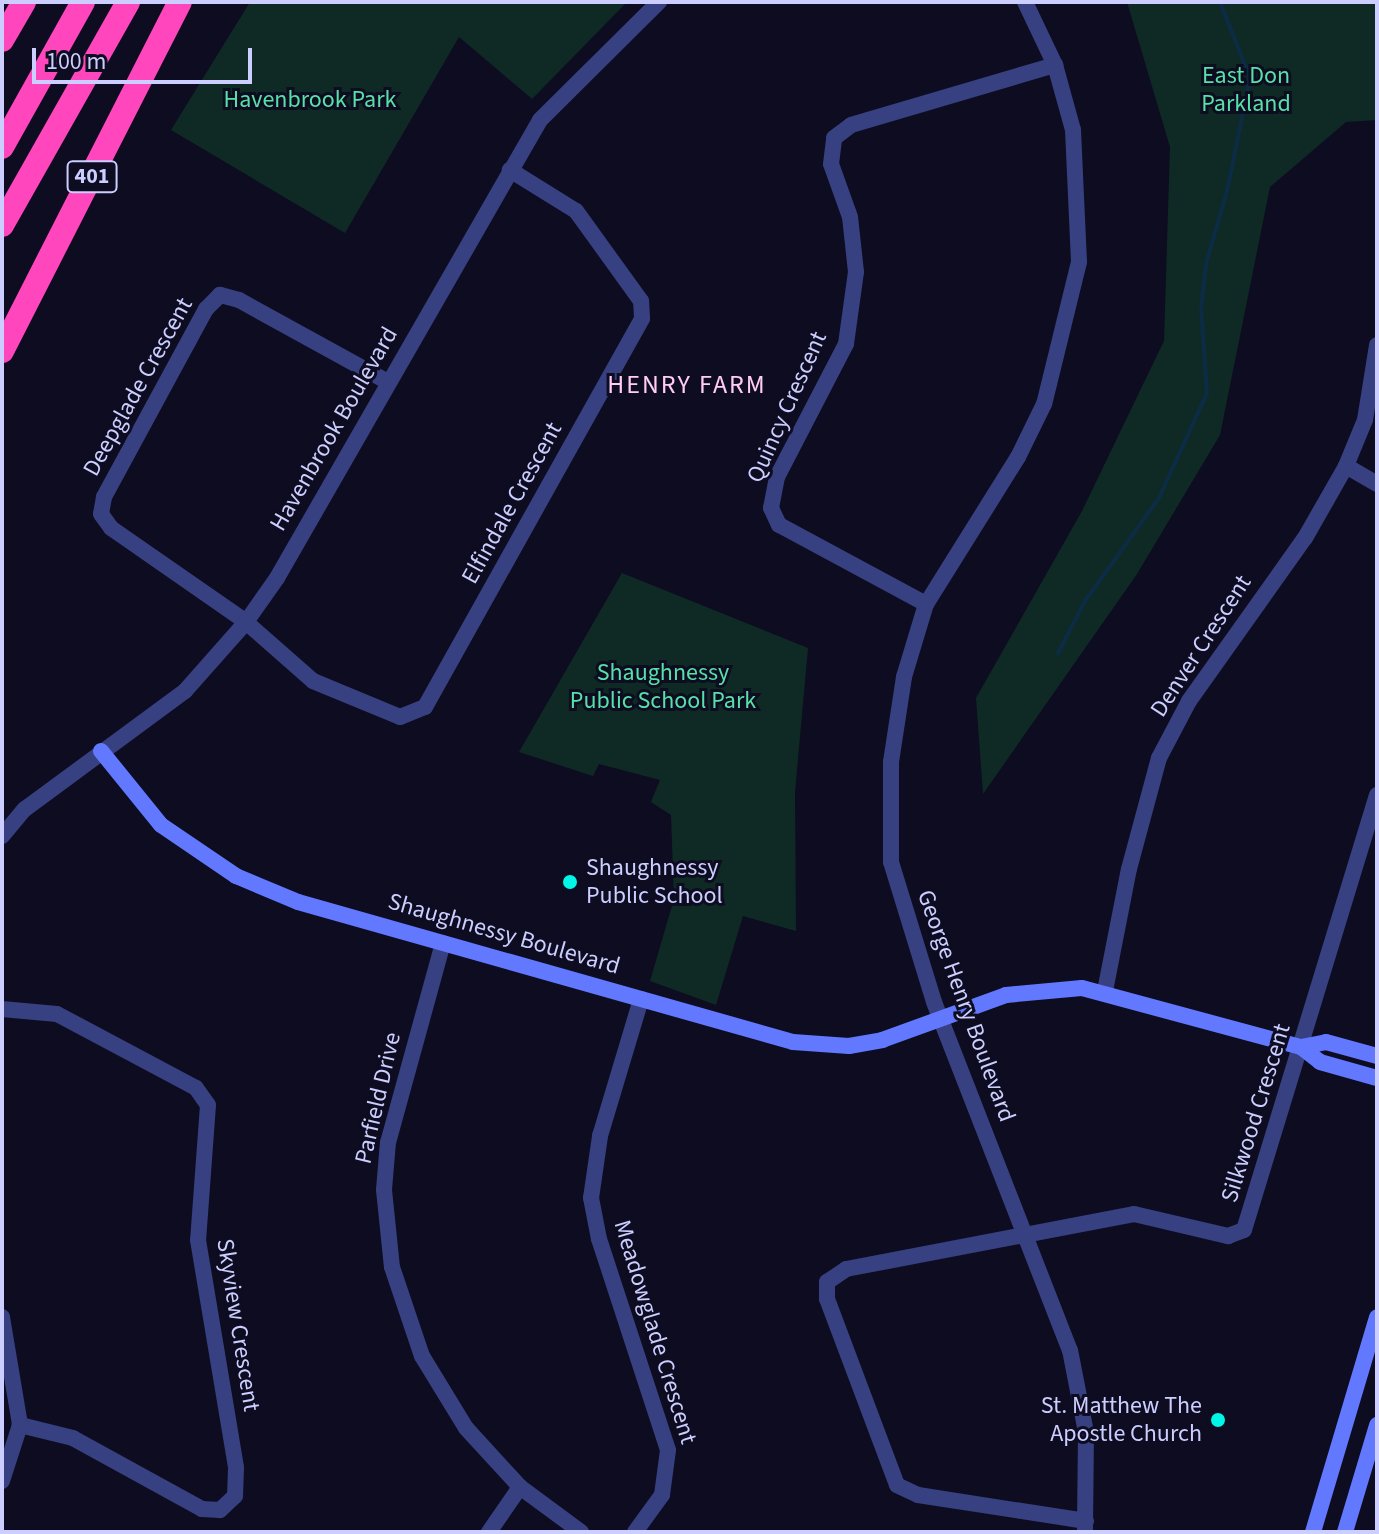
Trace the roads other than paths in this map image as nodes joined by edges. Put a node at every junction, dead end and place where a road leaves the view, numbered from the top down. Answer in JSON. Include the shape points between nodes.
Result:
{"nodes":[{"id":1,"x":24,"y":2,"type":"edge"},
{"id":2,"x":83,"y":2,"type":"edge"},
{"id":3,"x":128,"y":2,"type":"edge"},
{"id":4,"x":180,"y":2,"type":"edge"},
{"id":5,"x":659,"y":2,"type":"edge"},
{"id":6,"x":1025,"y":2,"type":"edge"},
{"id":7,"x":2,"y":40,"type":"edge"},
{"id":8,"x":1055,"y":65,"type":"junction"},
{"id":9,"x":2,"y":144,"type":"edge"},
{"id":10,"x":510,"y":170,"type":"junction"},
{"id":11,"x":2,"y":225,"type":"edge"},
{"id":12,"x":1377,"y":345,"type":"edge"},
{"id":13,"x":2,"y":351,"type":"edge"},
{"id":14,"x":388,"y":382,"type":"junction"},
{"id":15,"x":1346,"y":466,"type":"junction"},
{"id":16,"x":1377,"y":484,"type":"edge"},
{"id":17,"x":926,"y":604,"type":"junction"},
{"id":18,"x":246,"y":622,"type":"junction"},
{"id":19,"x":101,"y":751,"type":"junction"},
{"id":20,"x":1377,"y":795,"type":"edge"},
{"id":21,"x":2,"y":836,"type":"edge"},
{"id":22,"x":443,"y":943,"type":"junction"},
{"id":23,"x":1105,"y":991,"type":"junction"},
{"id":24,"x":641,"y":999,"type":"junction"},
{"id":25,"x":2,"y":1009,"type":"edge"},
{"id":26,"x":941,"y":1018,"type":"junction"},
{"id":27,"x":1301,"y":1047,"type":"junction"},
{"id":28,"x":1377,"y":1056,"type":"edge"},
{"id":29,"x":1377,"y":1078,"type":"edge"},
{"id":30,"x":1027,"y":1235,"type":"junction"},
{"id":31,"x":2,"y":1317,"type":"edge"},
{"id":32,"x":1377,"y":1317,"type":"edge"},
{"id":33,"x":20,"y":1425,"type":"junction"},
{"id":34,"x":1377,"y":1425,"type":"edge"},
{"id":35,"x":2,"y":1481,"type":"edge"},
{"id":36,"x":520,"y":1487,"type":"junction"},
{"id":37,"x":1085,"y":1527,"type":"edge"},
{"id":38,"x":489,"y":1532,"type":"edge"},
{"id":39,"x":581,"y":1532,"type":"edge"},
{"id":40,"x":635,"y":1532,"type":"edge"},
{"id":41,"x":1313,"y":1532,"type":"edge"},
{"id":42,"x":1345,"y":1532,"type":"edge"}],
"edges":[{"from":1,"to":7,"type":"highway"},
{"from":2,"to":9,"type":"highway"},
{"from":3,"to":11,"type":"highway","number":"401"},
{"from":4,"to":13,"type":"highway","number":"401"},
{"from":5,"to":10,"type":"street","name":"Havenbrook Boulevard","via":[[540,120]]},
{"from":6,"to":8,"type":"street","name":"George Henry Boulevard"},
{"from":8,"to":17,"type":"street","name":"George Henry Boulevard","via":[[1073,130],[1079,198],[1079,262],[1066,324],[1044,404],[1018,457]]},
{"from":8,"to":17,"type":"street","name":"Quincy Crescent","via":[[851,125],[834,138],[831,164],[850,217],[856,272],[846,344],[777,477],[771,508],[779,525]]},
{"from":10,"to":14,"type":"street","name":"Havenbrook Boulevard"},
{"from":10,"to":18,"type":"street","name":"Elfindale Crescent","via":[[576,211],[641,301],[642,318],[425,707],[400,717],[358,704],[313,681]]},
{"from":12,"to":15,"type":"street","name":"Denver Crescent","via":[[1365,420]]},
{"from":14,"to":18,"type":"street","name":"Havenbrook Boulevard","via":[[277,578]]},
{"from":14,"to":18,"type":"street","name":"Deepglade Crescent","via":[[239,300],[220,295],[206,309],[104,497],[101,514],[111,528]]},
{"from":15,"to":16,"type":"street"},
{"from":15,"to":23,"type":"street","name":"Denver Crescent","via":[[1305,538],[1213,664],[1159,758],[1129,869]]},
{"from":17,"to":26,"type":"street","name":"George Henry Boulevard","via":[[904,677],[891,762],[891,862],[910,936]]},
{"from":18,"to":19,"type":"street","name":"Havenbrook Boulevard","via":[[185,691]]},
{"from":19,"to":21,"type":"street","name":"Havenbrook Boulevard","via":[[25,809]]},
{"from":19,"to":22,"type":"street","name":"Shaughnessy Boulevard","via":[[161,825],[209,861],[298,902]]},
{"from":20,"to":27,"type":"street","name":"Silkwood Crescent"},
{"from":22,"to":24,"type":"street","name":"Shaughnessy Boulevard"},
{"from":22,"to":36,"type":"street","name":"Parfield Drive","via":[[388,1142],[384,1190],[392,1267],[416,1342],[442,1394]]},
{"from":23,"to":26,"type":"street","name":"Shaughnessy Boulevard","via":[[1056,988],[1006,995]]},
{"from":23,"to":27,"type":"street","name":"Shaughnessy Boulevard"},
{"from":24,"to":26,"type":"street","name":"Shaughnessy Boulevard","via":[[812,1045],[882,1040]]},
{"from":24,"to":40,"type":"street","name":"Meadowglade Crescent","via":[[600,1136],[591,1198],[599,1239],[668,1450],[662,1495]]},
{"from":25,"to":33,"type":"street","name":"Skyview Crescent","via":[[57,1014],[196,1088],[208,1105],[198,1240],[236,1468],[235,1496],[220,1510],[202,1509],[73,1438]]},
{"from":26,"to":30,"type":"street","name":"George Henry Boulevard"},
{"from":27,"to":28,"type":"street","via":[[1326,1042]]},
{"from":27,"to":29,"type":"street","via":[[1320,1062]]},
{"from":27,"to":30,"type":"street","name":"Silkwood Crescent","via":[[1252,1212],[1241,1233],[1228,1236],[1134,1214]]},
{"from":30,"to":37,"type":"street","name":"George Henry Boulevard","via":[[1054,1303],[1082,1401]]},
{"from":30,"to":37,"type":"street","via":[[846,1269],[827,1282],[827,1299],[897,1485],[918,1495]]},
{"from":31,"to":33,"type":"street"},
{"from":32,"to":41,"type":"street"},
{"from":33,"to":35,"type":"street"},
{"from":34,"to":42,"type":"street"},
{"from":36,"to":38,"type":"street"},
{"from":36,"to":39,"type":"street","name":"Parfield Drive"}]}
